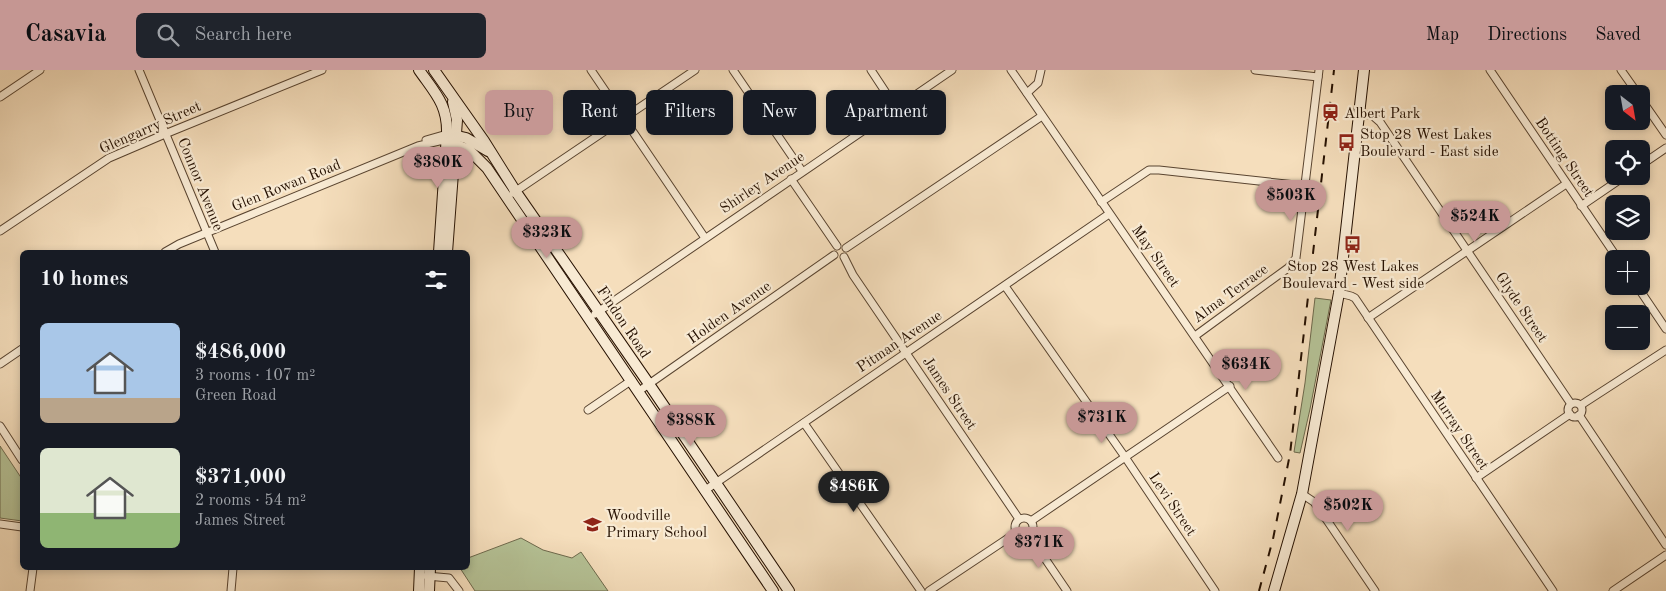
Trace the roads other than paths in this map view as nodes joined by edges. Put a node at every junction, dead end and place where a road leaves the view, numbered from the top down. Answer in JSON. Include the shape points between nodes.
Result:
{"nodes":[{"id":1,"x":40,"y":70,"type":"edge"},
{"id":2,"x":138,"y":70,"type":"edge"},
{"id":3,"x":322,"y":70,"type":"edge"},
{"id":4,"x":420,"y":70,"type":"edge"},
{"id":5,"x":434,"y":70,"type":"edge"},
{"id":6,"x":591,"y":70,"type":"edge"},
{"id":7,"x":695,"y":70,"type":"edge"},
{"id":8,"x":733,"y":70,"type":"edge"},
{"id":9,"x":870,"y":70,"type":"edge"},
{"id":10,"x":952,"y":70,"type":"edge"},
{"id":11,"x":1011,"y":70,"type":"edge"},
{"id":12,"x":1041,"y":70,"type":"edge"},
{"id":13,"x":1255,"y":70,"type":"edge"},
{"id":14,"x":1364,"y":70,"type":"edge"},
{"id":15,"x":1490,"y":70,"type":"edge"},
{"id":16,"x":1621,"y":70,"type":"edge"},
{"id":17,"x":1319,"y":74,"type":"edge"},
{"id":18,"x":1632,"y":85,"type":"edge"},
{"id":19,"x":605,"y":90,"type":"edge"},
{"id":20,"x":884,"y":90,"type":"edge"},
{"id":21,"x":923,"y":90,"type":"edge"},
{"id":22,"x":1027,"y":92,"type":"junction"},
{"id":23,"x":451,"y":94,"type":"junction"},
{"id":24,"x":0,"y":97,"type":"edge"},
{"id":25,"x":636,"y":110,"type":"edge"},
{"id":26,"x":1650,"y":112,"type":"edge"},
{"id":27,"x":1358,"y":114,"type":"junction"},
{"id":28,"x":1042,"y":116,"type":"junction"},
{"id":29,"x":166,"y":134,"type":"junction"},
{"id":30,"x":599,"y":135,"type":"edge"},
{"id":31,"x":635,"y":135,"type":"edge"},
{"id":32,"x":856,"y":135,"type":"edge"},
{"id":33,"x":1666,"y":135,"type":"edge"},
{"id":34,"x":451,"y":138,"type":"junction"},
{"id":35,"x":1666,"y":148,"type":"edge"},
{"id":36,"x":489,"y":152,"type":"junction"},
{"id":37,"x":478,"y":158,"type":"junction"},
{"id":38,"x":1650,"y":159,"type":"edge"},
{"id":39,"x":453,"y":160,"type":"junction"},
{"id":40,"x":802,"y":171,"type":"junction"},
{"id":41,"x":791,"y":179,"type":"junction"},
{"id":42,"x":1566,"y":184,"type":"junction"},
{"id":43,"x":1612,"y":185,"type":"edge"},
{"id":44,"x":1306,"y":186,"type":"junction"},
{"id":45,"x":512,"y":195,"type":"junction"},
{"id":46,"x":1100,"y":202,"type":"junction"},
{"id":47,"x":1582,"y":206,"type":"junction"},
{"id":48,"x":1109,"y":214,"type":"junction"},
{"id":49,"x":0,"y":231,"type":"edge"},
{"id":50,"x":206,"y":233,"type":"junction"},
{"id":51,"x":705,"y":238,"type":"junction"},
{"id":52,"x":837,"y":246,"type":"junction"},
{"id":53,"x":846,"y":248,"type":"junction"},
{"id":54,"x":168,"y":250,"type":"edge"},
{"id":55,"x":213,"y":250,"type":"edge"},
{"id":56,"x":439,"y":250,"type":"edge"},
{"id":57,"x":447,"y":250,"type":"edge"},
{"id":58,"x":1612,"y":250,"type":"edge"},
{"id":59,"x":1468,"y":251,"type":"junction"},
{"id":60,"x":834,"y":255,"type":"junction"},
{"id":61,"x":844,"y":257,"type":"junction"},
{"id":62,"x":1005,"y":286,"type":"junction"},
{"id":63,"x":1339,"y":294,"type":"junction"},
{"id":64,"x":1643,"y":295,"type":"edge"},
{"id":65,"x":598,"y":311,"type":"junction"},
{"id":66,"x":589,"y":318,"type":"junction"},
{"id":67,"x":1368,"y":318,"type":"junction"},
{"id":68,"x":1666,"y":329,"type":"edge"},
{"id":69,"x":1195,"y":336,"type":"junction"},
{"id":70,"x":20,"y":350,"type":"edge"},
{"id":71,"x":1666,"y":350,"type":"edge"},
{"id":72,"x":906,"y":353,"type":"junction"},
{"id":73,"x":0,"y":364,"type":"edge"},
{"id":74,"x":632,"y":380,"type":"junction"},
{"id":75,"x":649,"y":384,"type":"junction"},
{"id":76,"x":1230,"y":386,"type":"junction"},
{"id":77,"x":639,"y":391,"type":"junction"},
{"id":78,"x":1571,"y":404,"type":"junction"},
{"id":79,"x":1581,"y":405,"type":"junction"},
{"id":80,"x":588,"y":410,"type":"dead end"},
{"id":81,"x":1570,"y":414,"type":"junction"},
{"id":82,"x":1580,"y":415,"type":"junction"},
{"id":83,"x":804,"y":423,"type":"junction"},
{"id":84,"x":0,"y":426,"type":"edge"},
{"id":85,"x":20,"y":457,"type":"edge"},
{"id":86,"x":1125,"y":457,"type":"junction"},
{"id":87,"x":1278,"y":458,"type":"dead end"},
{"id":88,"x":1476,"y":478,"type":"junction"},
{"id":89,"x":716,"y":483,"type":"junction"},
{"id":90,"x":704,"y":491,"type":"junction"},
{"id":91,"x":1302,"y":494,"type":"junction"},
{"id":92,"x":1018,"y":519,"type":"junction"},
{"id":93,"x":1031,"y":522,"type":"junction"},
{"id":94,"x":0,"y":524,"type":"edge"},
{"id":95,"x":20,"y":527,"type":"edge"},
{"id":96,"x":1016,"y":533,"type":"junction"},
{"id":97,"x":1029,"y":535,"type":"junction"},
{"id":98,"x":1666,"y":545,"type":"edge"},
{"id":99,"x":1666,"y":555,"type":"edge"},
{"id":100,"x":34,"y":570,"type":"edge"},
{"id":101,"x":234,"y":570,"type":"edge"},
{"id":102,"x":425,"y":572,"type":"edge"},
{"id":103,"x":30,"y":591,"type":"edge"},
{"id":104,"x":230,"y":591,"type":"edge"},
{"id":105,"x":419,"y":591,"type":"edge"},
{"id":106,"x":429,"y":591,"type":"edge"},
{"id":107,"x":459,"y":591,"type":"edge"},
{"id":108,"x":773,"y":591,"type":"edge"},
{"id":109,"x":789,"y":591,"type":"edge"},
{"id":110,"x":921,"y":591,"type":"edge"},
{"id":111,"x":929,"y":591,"type":"edge"},
{"id":112,"x":1067,"y":591,"type":"edge"},
{"id":113,"x":1215,"y":591,"type":"edge"},
{"id":114,"x":1274,"y":591,"type":"edge"},
{"id":115,"x":1375,"y":591,"type":"edge"},
{"id":116,"x":1553,"y":591,"type":"edge"},
{"id":117,"x":1613,"y":591,"type":"edge"}],
"edges":[{"from":1,"to":24,"type":"street"},
{"from":2,"to":29,"type":"street","name":"Connor Avenue"},
{"from":3,"to":29,"type":"street","name":"Glengarry Street"},
{"from":4,"to":34,"type":"main road","via":[[443,104]]},
{"from":5,"to":23,"type":"main road","name":"Findon Road"},
{"from":6,"to":19,"type":"street"},
{"from":7,"to":25,"type":"street"},
{"from":8,"to":40,"type":"street"},
{"from":9,"to":20,"type":"street"},
{"from":10,"to":21,"type":"street","name":"Shirley Avenue"},
{"from":11,"to":22,"type":"street","name":"May Street"},
{"from":12,"to":22,"type":"street","via":[[1038,83]]},
{"from":13,"to":17,"type":"street"},
{"from":14,"to":27,"type":"main road"},
{"from":15,"to":42,"type":"street","name":"Botting Street"},
{"from":16,"to":18,"type":"street"},
{"from":17,"to":44,"type":"street","name":"Alma Terrace"},
{"from":22,"to":28,"type":"street","name":"May Street"},
{"from":23,"to":34,"type":"main road","via":[[457,120]]},
{"from":23,"to":36,"type":"main road","name":"Findon Road"},
{"from":26,"to":33,"type":"street"},
{"from":27,"to":59,"type":"street","name":"Glyde Street","via":[[1372,115],[1380,122]]},
{"from":27,"to":63,"type":"main road"},
{"from":28,"to":46,"type":"street","name":"May Street"},
{"from":28,"to":53,"type":"street"},
{"from":29,"to":49,"type":"street","name":"Glengarry Street","via":[[109,158]]},
{"from":29,"to":50,"type":"street","name":"Connor Avenue"},
{"from":30,"to":45,"type":"street"},
{"from":31,"to":51,"type":"street"},
{"from":32,"to":40,"type":"street","name":"Shirley Avenue"},
{"from":34,"to":36,"type":"main road","via":[[466,138]]},
{"from":34,"to":37,"type":"main road","name":"Findon Road"},
{"from":34,"to":39,"type":"main road"},
{"from":34,"to":50,"type":"street","name":"Glen Rowan Road","via":[[424,141]]},
{"from":34,"to":56,"type":"main road"},
{"from":35,"to":38,"type":"street"},
{"from":36,"to":45,"type":"main road","name":"Findon Road"},
{"from":37,"to":39,"type":"main road"},
{"from":37,"to":45,"type":"main road","name":"Findon Road"},
{"from":39,"to":57,"type":"main road"},
{"from":40,"to":41,"type":"street","name":"Shirley Avenue"},
{"from":41,"to":51,"type":"street","name":"Shirley Avenue"},
{"from":41,"to":52,"type":"street"},
{"from":42,"to":47,"type":"street","name":"Botting Street"},
{"from":42,"to":59,"type":"street"},
{"from":43,"to":47,"type":"street"},
{"from":44,"to":46,"type":"street","via":[[1149,170]]},
{"from":44,"to":69,"type":"street","name":"Alma Terrace","via":[[1296,258],[1288,268]]},
{"from":45,"to":65,"type":"main road","name":"Findon Road"},
{"from":45,"to":66,"type":"main road","name":"Findon Road"},
{"from":46,"to":48,"type":"street","name":"May Street"},
{"from":47,"to":58,"type":"street","name":"Botting Street"},
{"from":48,"to":62,"type":"street","name":"Pitman Avenue"},
{"from":48,"to":69,"type":"street","name":"May Street"},
{"from":50,"to":54,"type":"street","name":"Glen Rowan Road"},
{"from":50,"to":55,"type":"street","name":"Connor Avenue"},
{"from":51,"to":65,"type":"street","name":"Shirley Avenue"},
{"from":52,"to":53,"type":"street"},
{"from":52,"to":60,"type":"street"},
{"from":53,"to":61,"type":"street"},
{"from":59,"to":67,"type":"street"},
{"from":59,"to":78,"type":"street","name":"Glyde Street"},
{"from":60,"to":61,"type":"street"},
{"from":60,"to":75,"type":"street","name":"Holden Avenue"},
{"from":61,"to":72,"type":"street","name":"James Street"},
{"from":62,"to":72,"type":"street","name":"Pitman Avenue"},
{"from":62,"to":86,"type":"street","name":"Levi Street"},
{"from":63,"to":67,"type":"street","name":"Murray Street","via":[[1355,298]]},
{"from":63,"to":91,"type":"main road"},
{"from":64,"to":68,"type":"street"},
{"from":65,"to":66,"type":"street","name":"Shirley Avenue"},
{"from":65,"to":75,"type":"main road","name":"Findon Road"},
{"from":66,"to":74,"type":"main road","name":"Findon Road"},
{"from":67,"to":88,"type":"street","name":"Murray Street"},
{"from":69,"to":76,"type":"street","name":"May Street"},
{"from":70,"to":73,"type":"street"},
{"from":71,"to":79,"type":"street"},
{"from":72,"to":83,"type":"street","name":"Pitman Avenue"},
{"from":72,"to":92,"type":"street","name":"James Street"},
{"from":74,"to":77,"type":"main road","name":"Findon Road"},
{"from":74,"to":80,"type":"street"},
{"from":75,"to":77,"type":"street","name":"Holden Avenue"},
{"from":75,"to":89,"type":"main road","name":"Findon Road"},
{"from":76,"to":86,"type":"street"},
{"from":76,"to":87,"type":"street","name":"May Street"},
{"from":77,"to":90,"type":"main road","name":"Findon Road"},
{"from":78,"to":79,"type":"street"},
{"from":78,"to":81,"type":"street"},
{"from":79,"to":82,"type":"street"},
{"from":81,"to":82,"type":"street"},
{"from":81,"to":88,"type":"street"},
{"from":82,"to":98,"type":"street"},
{"from":83,"to":89,"type":"street","name":"Pitman Avenue"},
{"from":83,"to":110,"type":"street"},
{"from":84,"to":85,"type":"street"},
{"from":86,"to":93,"type":"street"},
{"from":86,"to":113,"type":"street","name":"Levi Street"},
{"from":88,"to":116,"type":"street","name":"Murray Street"},
{"from":89,"to":90,"type":"street","name":"Pitman Avenue"},
{"from":89,"to":109,"type":"main road","name":"Findon Road"},
{"from":90,"to":108,"type":"main road","name":"Findon Road"},
{"from":91,"to":114,"type":"main road"},
{"from":91,"to":115,"type":"street","via":[[1314,502]]},
{"from":92,"to":93,"type":"street"},
{"from":92,"to":96,"type":"street"},
{"from":93,"to":97,"type":"street","via":[[1033,530]]},
{"from":94,"to":95,"type":"street"},
{"from":96,"to":97,"type":"street"},
{"from":96,"to":111,"type":"street"},
{"from":97,"to":112,"type":"street"},
{"from":99,"to":117,"type":"street"},
{"from":100,"to":103,"type":"street"},
{"from":101,"to":104,"type":"street"},
{"from":102,"to":105,"type":"main road"},
{"from":102,"to":106,"type":"main road"},
{"from":102,"to":107,"type":"street","via":[[449,578]]}]}
